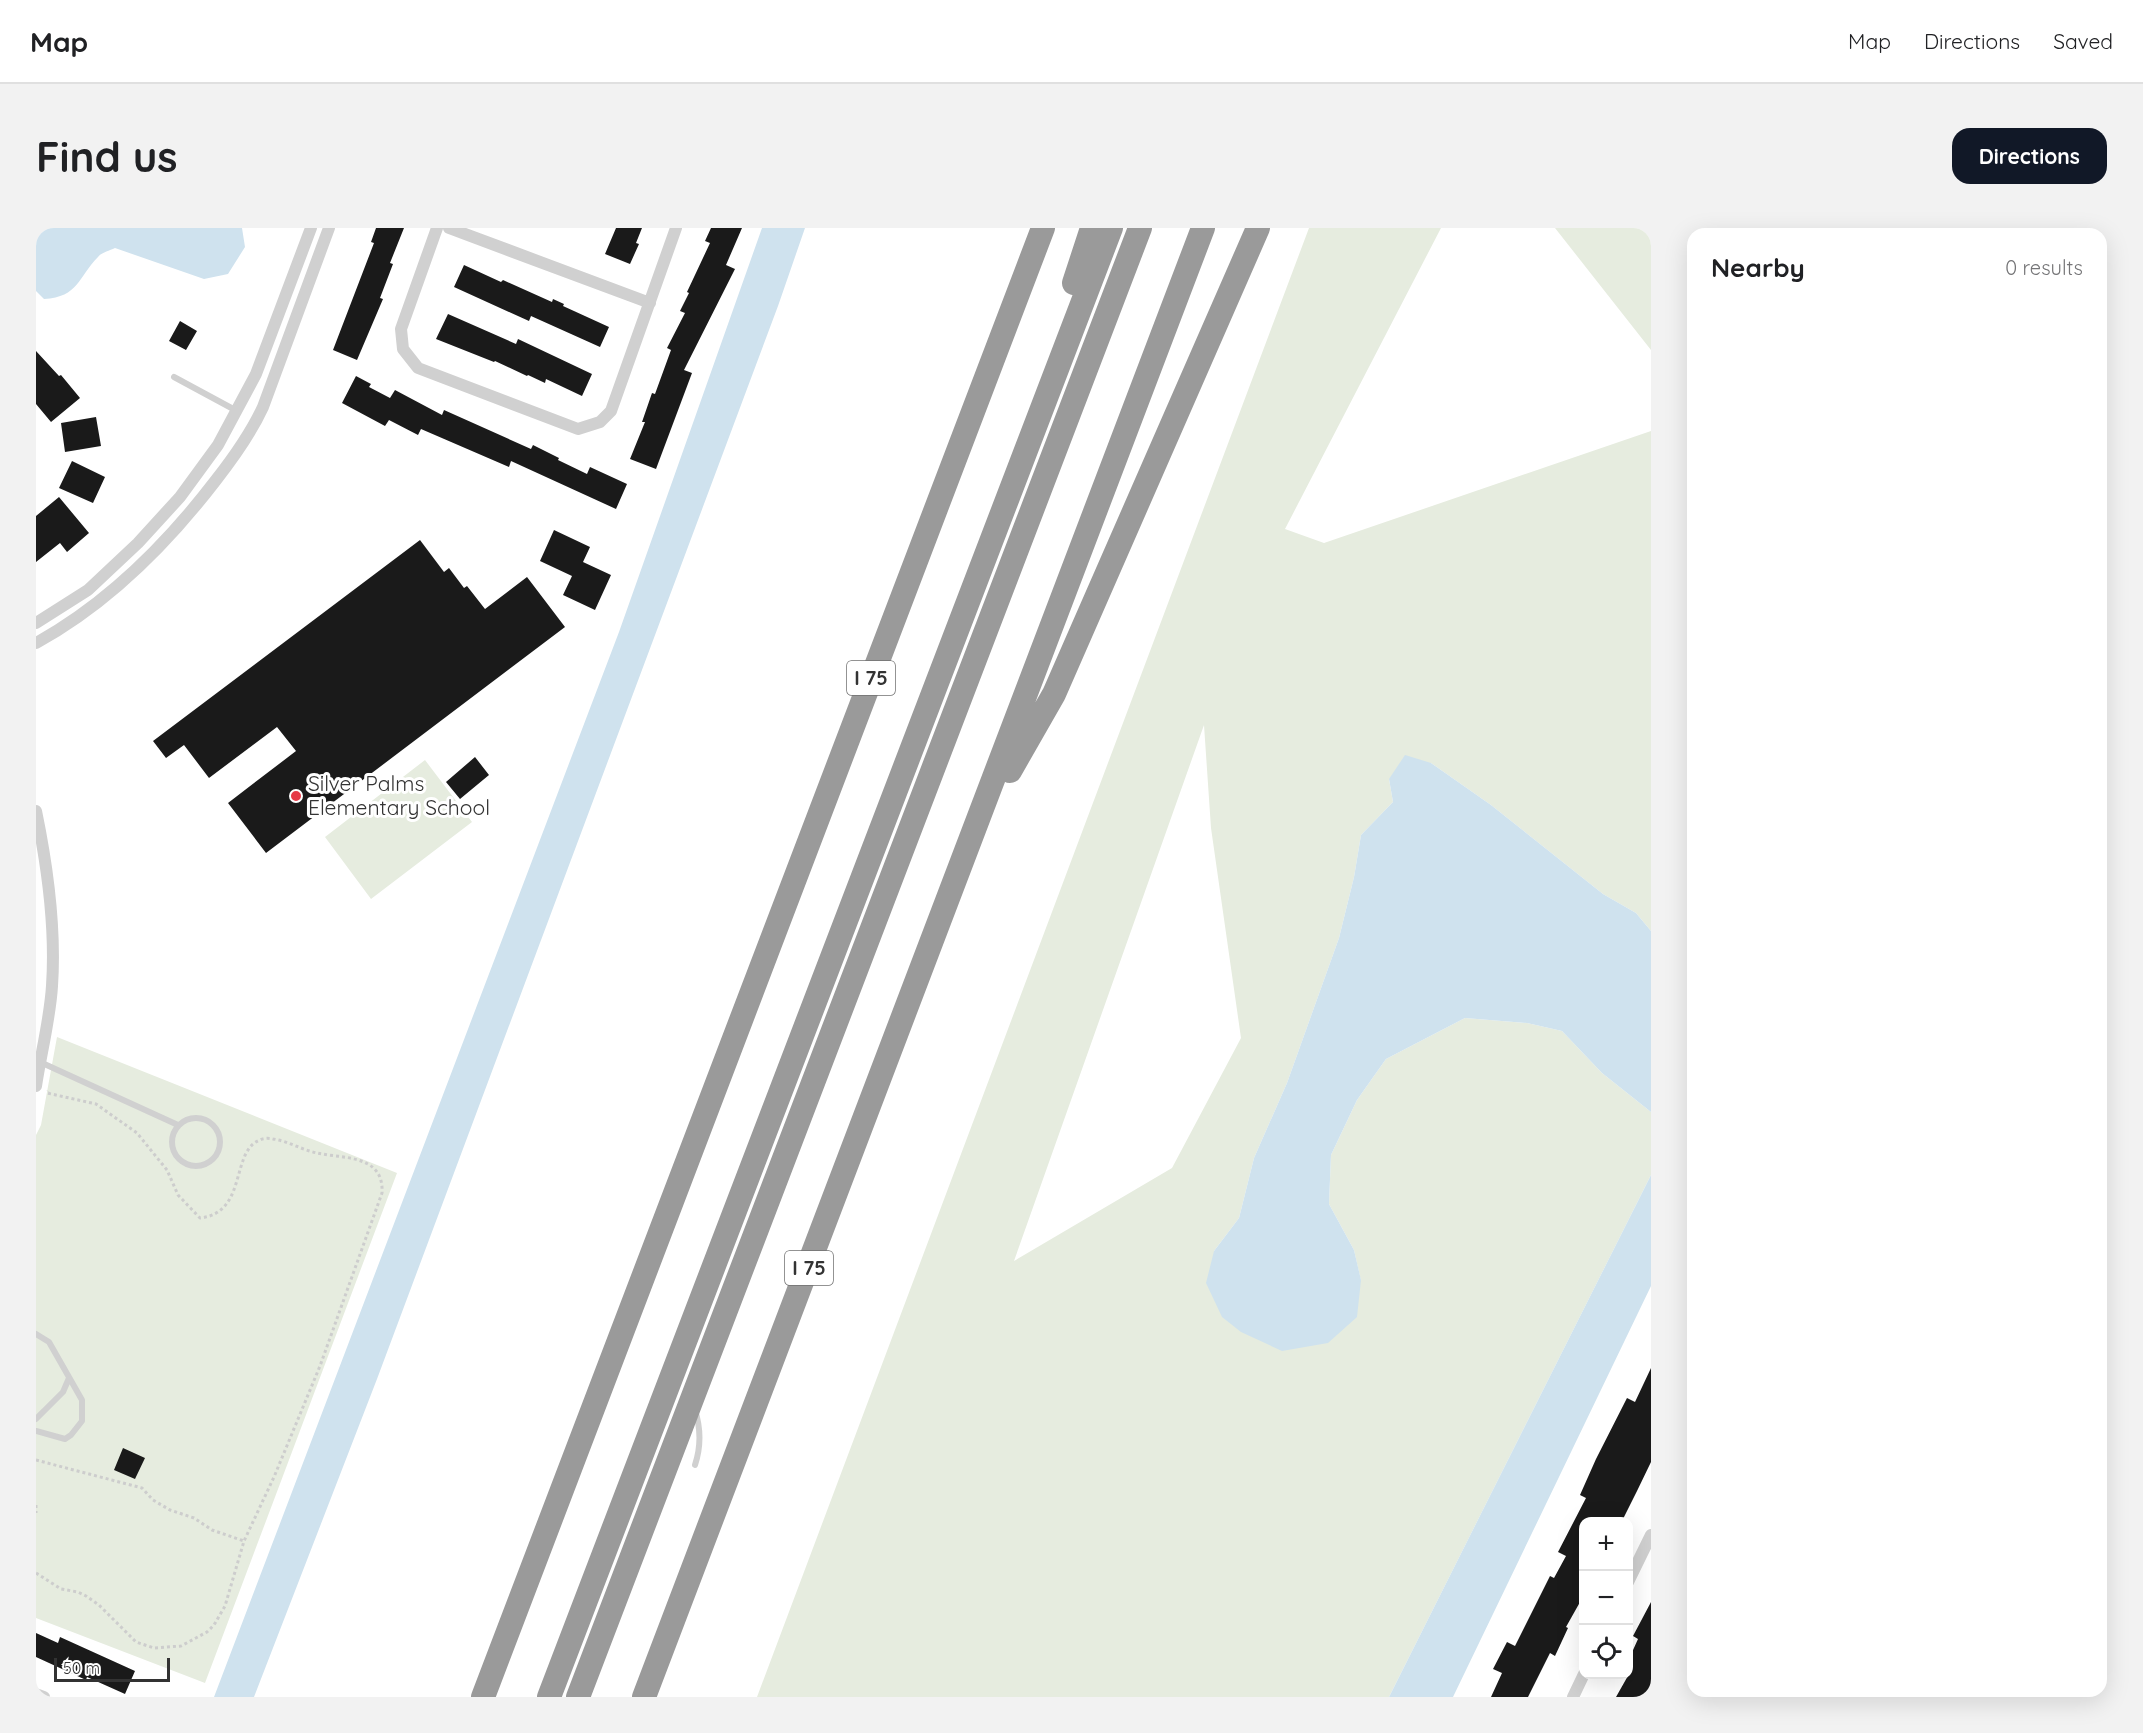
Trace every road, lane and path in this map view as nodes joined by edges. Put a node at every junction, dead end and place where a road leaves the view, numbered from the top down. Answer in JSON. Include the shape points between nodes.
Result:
{"nodes":[{"id":1,"x":311,"y":228,"type":"edge"},
{"id":2,"x":329,"y":228,"type":"edge"},
{"id":3,"x":437,"y":228,"type":"edge"},
{"id":4,"x":449,"y":228,"type":"edge"},
{"id":5,"x":676,"y":228,"type":"edge"},
{"id":6,"x":1036,"y":228,"type":"edge"},
{"id":7,"x":1043,"y":228,"type":"edge"},
{"id":8,"x":1092,"y":228,"type":"edge"},
{"id":9,"x":1111,"y":228,"type":"edge"},
{"id":10,"x":1140,"y":228,"type":"edge"},
{"id":11,"x":1203,"y":228,"type":"edge"},
{"id":12,"x":1258,"y":228,"type":"edge"},
{"id":13,"x":650,"y":303,"type":"junction"},
{"id":14,"x":1006,"y":325,"type":"junction"},
{"id":15,"x":174,"y":377,"type":"dead end"},
{"id":16,"x":237,"y":412,"type":"junction"},
{"id":17,"x":986,"y":555,"type":"junction"},
{"id":18,"x":36,"y":623,"type":"edge"},
{"id":19,"x":36,"y":643,"type":"edge"},
{"id":20,"x":36,"y":811,"type":"edge"},
{"id":21,"x":972,"y":839,"type":"junction"},
{"id":22,"x":40,"y":1062,"type":"junction"},
{"id":23,"x":56,"y":1070,"type":"junction"},
{"id":24,"x":36,"y":1086,"type":"edge"},
{"id":25,"x":178,"y":1125,"type":"junction"},
{"id":26,"x":36,"y":1334,"type":"edge"},
{"id":27,"x":69,"y":1378,"type":"junction"},
{"id":28,"x":692,"y":1398,"type":"junction"},
{"id":29,"x":36,"y":1419,"type":"edge"},
{"id":30,"x":36,"y":1431,"type":"edge"},
{"id":31,"x":36,"y":1460,"type":"edge"},
{"id":32,"x":695,"y":1465,"type":"dead end"},
{"id":33,"x":36,"y":1505,"type":"edge"},
{"id":34,"x":36,"y":1513,"type":"edge"},
{"id":35,"x":1651,"y":1535,"type":"edge"},
{"id":36,"x":244,"y":1541,"type":"junction"},
{"id":37,"x":36,"y":1573,"type":"edge"},
{"id":38,"x":1633,"y":1573,"type":"edge"},
{"id":39,"x":1582,"y":1679,"type":"edge"},
{"id":40,"x":36,"y":1694,"type":"edge"},
{"id":41,"x":44,"y":1697,"type":"edge"},
{"id":42,"x":483,"y":1697,"type":"edge"},
{"id":43,"x":549,"y":1697,"type":"edge"},
{"id":44,"x":578,"y":1697,"type":"edge"},
{"id":45,"x":645,"y":1697,"type":"edge"},
{"id":46,"x":1573,"y":1697,"type":"edge"}],
"edges":[{"from":1,"to":16,"type":"street","via":[[256,374]]},
{"from":2,"to":19,"type":"street","via":[[255,426],[231,461],[194,509],[134,570],[89,608]]},
{"from":3,"to":13,"type":"street","via":[[401,329],[403,349],[418,368],[578,429],[600,422],[611,411]]},
{"from":4,"to":13,"type":"street"},
{"from":5,"to":13,"type":"street"},
{"from":6,"to":14,"type":"highway"},
{"from":7,"to":14,"type":"highway","number":"I 75"},
{"from":8,"to":17,"type":"highway","via":[[986,519]]},
{"from":9,"to":17,"type":"highway"},
{"from":10,"to":28,"type":"highway"},
{"from":11,"to":21,"type":"highway","number":"I 75"},
{"from":12,"to":21,"type":"highway","via":[[1054,694]]},
{"from":14,"to":42,"type":"highway","number":"I 75"},
{"from":15,"to":16,"type":"lane"},
{"from":16,"to":18,"type":"street","via":[[180,497],[138,543],[88,590]]},
{"from":17,"to":43,"type":"highway"},
{"from":20,"to":22,"type":"street","via":[[52,910],[52,986]]},
{"from":21,"to":45,"type":"highway","number":"I 75"},
{"from":22,"to":23,"type":"lane"},
{"from":22,"to":24,"type":"street"},
{"from":23,"to":25,"type":"lane"},
{"from":23,"to":36,"type":"path","via":[[47,1093],[96,1104],[137,1133],[167,1170],[178,1195],[200,1218],[224,1209],[249,1147],[257,1140],[274,1138],[315,1152],[358,1160],[375,1168],[382,1178],[382,1193],[320,1366]]},
{"from":25,"to":25,"type":"lane","via":[[171,1142],[179,1160],[196,1167],[213,1160],[220,1142],[213,1125],[196,1118]]},
{"from":26,"to":27,"type":"lane","via":[[49,1342]]},
{"from":27,"to":29,"type":"lane","via":[[63,1392]]},
{"from":27,"to":30,"type":"lane","via":[[82,1400],[82,1421],[65,1439]]},
{"from":28,"to":32,"type":"lane","via":[[699,1423],[700,1451]]},
{"from":28,"to":44,"type":"highway"},
{"from":31,"to":36,"type":"path","via":[[142,1488],[170,1510]]},
{"from":33,"to":34,"type":"path"},
{"from":35,"to":38,"type":"street"},
{"from":36,"to":37,"type":"path","via":[[220,1617],[207,1632],[181,1646],[154,1648],[136,1642],[86,1596],[61,1590]]},
{"from":39,"to":46,"type":"street"},
{"from":40,"to":41,"type":"street"}]}
